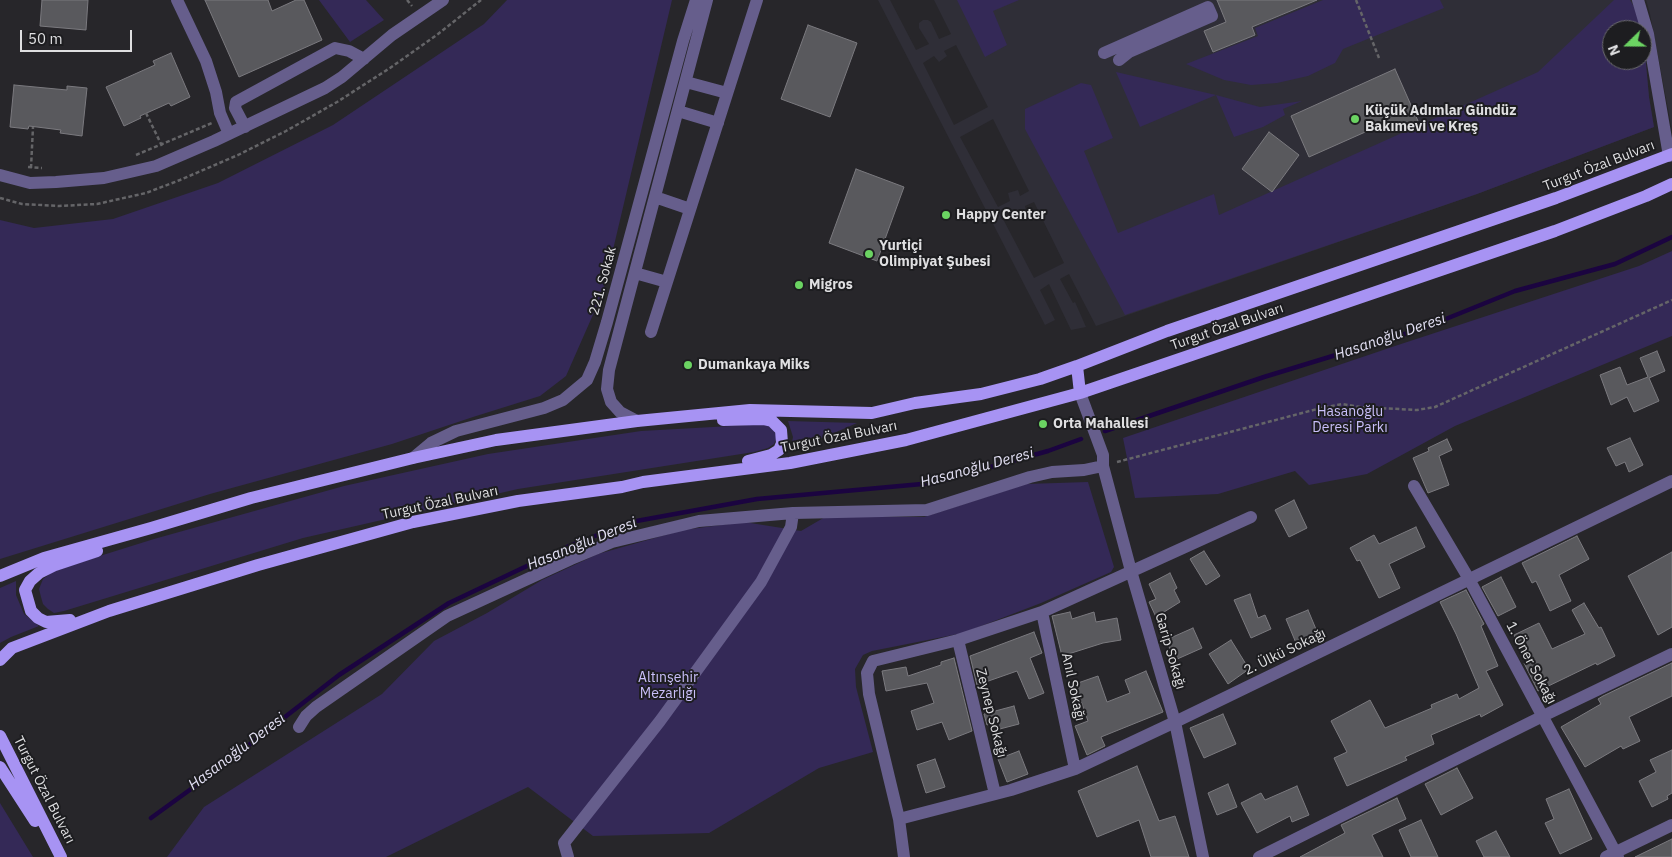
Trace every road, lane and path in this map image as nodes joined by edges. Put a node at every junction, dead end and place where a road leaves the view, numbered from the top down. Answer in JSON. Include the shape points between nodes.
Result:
{"nodes":[{"id":1,"x":177,"y":0,"type":"edge"},
{"id":2,"x":443,"y":0,"type":"edge"},
{"id":3,"x":696,"y":0,"type":"edge"},
{"id":4,"x":707,"y":0,"type":"edge"},
{"id":5,"x":757,"y":0,"type":"edge"},
{"id":6,"x":1356,"y":0,"type":"edge"},
{"id":7,"x":1638,"y":0,"type":"edge"},
{"id":8,"x":1104,"y":52,"type":"dead end"},
{"id":9,"x":1379,"y":58,"type":"dead end"},
{"id":10,"x":364,"y":59,"type":"junction"},
{"id":11,"x":1119,"y":60,"type":"dead end"},
{"id":12,"x":686,"y":82,"type":"junction"},
{"id":13,"x":727,"y":93,"type":"junction"},
{"id":14,"x":678,"y":112,"type":"junction"},
{"id":15,"x":146,"y":113,"type":"dead end"},
{"id":16,"x":222,"y":119,"type":"junction"},
{"id":17,"x":718,"y":124,"type":"junction"},
{"id":18,"x":33,"y":127,"type":"dead end"},
{"id":19,"x":245,"y":127,"type":"junction"},
{"id":20,"x":229,"y":134,"type":"junction"},
{"id":21,"x":161,"y":145,"type":"junction"},
{"id":22,"x":1670,"y":155,"type":"edge"},
{"id":23,"x":134,"y":156,"type":"dead end"},
{"id":24,"x":168,"y":160,"type":"junction"},
{"id":25,"x":26,"y":167,"type":"dead end"},
{"id":26,"x":31,"y":167,"type":"junction"},
{"id":27,"x":47,"y":168,"type":"dead end"},
{"id":28,"x":0,"y":175,"type":"edge"},
{"id":29,"x":30,"y":183,"type":"junction"},
{"id":30,"x":1672,"y":184,"type":"edge"},
{"id":31,"x":655,"y":197,"type":"junction"},
{"id":32,"x":690,"y":209,"type":"junction"},
{"id":33,"x":635,"y":273,"type":"junction"},
{"id":34,"x":667,"y":282,"type":"junction"},
{"id":35,"x":1672,"y":300,"type":"edge"},
{"id":36,"x":651,"y":332,"type":"dead end"},
{"id":37,"x":1077,"y":366,"type":"junction"},
{"id":38,"x":1080,"y":393,"type":"junction"},
{"id":39,"x":636,"y":421,"type":"junction"},
{"id":40,"x":412,"y":458,"type":"junction"},
{"id":41,"x":1103,"y":460,"type":"junction"},
{"id":42,"x":1672,"y":481,"type":"edge"},
{"id":43,"x":643,"y":482,"type":"junction"},
{"id":44,"x":1414,"y":486,"type":"dead end"},
{"id":45,"x":793,"y":513,"type":"junction"},
{"id":46,"x":1251,"y":517,"type":"dead end"},
{"id":47,"x":151,"y":528,"type":"junction"},
{"id":48,"x":1131,"y":571,"type":"junction"},
{"id":49,"x":0,"y":576,"type":"edge"},
{"id":50,"x":1469,"y":579,"type":"junction"},
{"id":51,"x":109,"y":611,"type":"junction"},
{"id":52,"x":1042,"y":612,"type":"junction"},
{"id":53,"x":958,"y":640,"type":"junction"},
{"id":54,"x":1672,"y":654,"type":"edge"},
{"id":55,"x":0,"y":660,"type":"edge"},
{"id":56,"x":1543,"y":716,"type":"junction"},
{"id":57,"x":1175,"y":722,"type":"junction"},
{"id":58,"x":299,"y":727,"type":"dead end"},
{"id":59,"x":0,"y":736,"type":"edge"},
{"id":60,"x":0,"y":767,"type":"edge"},
{"id":61,"x":1075,"y":769,"type":"junction"},
{"id":62,"x":995,"y":794,"type":"junction"},
{"id":63,"x":899,"y":819,"type":"junction"},
{"id":64,"x":1672,"y":825,"type":"edge"},
{"id":65,"x":1613,"y":855,"type":"edge"},
{"id":66,"x":60,"y":857,"type":"edge"},
{"id":67,"x":568,"y":857,"type":"edge"},
{"id":68,"x":904,"y":857,"type":"edge"},
{"id":69,"x":1203,"y":857,"type":"edge"},
{"id":70,"x":1259,"y":857,"type":"edge"}],
"edges":[{"from":1,"to":16,"type":"street","via":[[206,61]]},
{"from":2,"to":10,"type":"street"},
{"from":3,"to":40,"type":"street","name":"221. Sokak","via":[[608,322],[587,380],[557,403],[456,431],[430,443]]},
{"from":4,"to":12,"type":"street","name":"221. Sokak"},
{"from":5,"to":13,"type":"street"},
{"from":6,"to":9,"type":"path"},
{"from":7,"to":22,"type":"street","via":[[1648,34]]},
{"from":8,"to":11,"type":"street","via":[[1208,7],[1212,16],[1129,52]]},
{"from":10,"to":19,"type":"street","via":[[325,88]]},
{"from":10,"to":19,"type":"street","via":[[335,48],[236,102],[235,108]]},
{"from":12,"to":13,"type":"street"},
{"from":12,"to":14,"type":"street","name":"221. Sokak"},
{"from":13,"to":17,"type":"street"},
{"from":14,"to":17,"type":"street"},
{"from":14,"to":31,"type":"street","name":"221. Sokak"},
{"from":15,"to":21,"type":"path"},
{"from":16,"to":20,"type":"street"},
{"from":16,"to":21,"type":"path"},
{"from":17,"to":32,"type":"street"},
{"from":18,"to":26,"type":"path"},
{"from":19,"to":20,"type":"street"},
{"from":20,"to":24,"type":"street"},
{"from":21,"to":23,"type":"path"},
{"from":21,"to":24,"type":"path"},
{"from":22,"to":37,"type":"main road","name":"Turgut Özal Bulvarı","via":[[1556,198],[1167,331]]},
{"from":24,"to":29,"type":"street","via":[[156,166],[104,178]]},
{"from":25,"to":26,"type":"path"},
{"from":26,"to":27,"type":"path"},
{"from":26,"to":29,"type":"path"},
{"from":28,"to":29,"type":"street"},
{"from":30,"to":38,"type":"main road","name":"Turgut Özal Bulvarı","via":[[1555,231]]},
{"from":31,"to":32,"type":"street"},
{"from":31,"to":33,"type":"street","name":"221. Sokak"},
{"from":32,"to":34,"type":"street"},
{"from":33,"to":34,"type":"street"},
{"from":33,"to":39,"type":"street","name":"221. Sokak","via":[[609,370],[607,389],[611,402],[620,412]]},
{"from":34,"to":36,"type":"street"},
{"from":35,"to":41,"type":"path","via":[[1435,407],[1417,410],[1342,404]]},
{"from":37,"to":38,"type":"main road"},
{"from":37,"to":39,"type":"main road","name":"Turgut Özal Bulvarı","via":[[981,394],[872,413],[750,410]]},
{"from":38,"to":41,"type":"street","name":"Garip Sokağı"},
{"from":38,"to":43,"type":"main road","name":"Turgut Özal Bulvarı","via":[[906,440],[790,463]]},
{"from":39,"to":40,"type":"main road","name":"Turgut Özal Bulvarı","via":[[496,440]]},
{"from":39,"to":43,"type":"main road","via":[[683,423],[763,419],[772,421],[782,436],[779,450],[771,455]]},
{"from":40,"to":47,"type":"main road","name":"Turgut Özal Bulvarı","via":[[251,498]]},
{"from":41,"to":45,"type":"street","via":[[1084,470],[1030,477],[927,510]]},
{"from":41,"to":48,"type":"street","name":"Garip Sokağı"},
{"from":42,"to":50,"type":"street","name":"2. Ülkü Sokağı"},
{"from":43,"to":51,"type":"main road","name":"Turgut Özal Bulvarı","via":[[518,501],[413,522]]},
{"from":44,"to":50,"type":"street","name":"1. Öner Sokağı"},
{"from":45,"to":58,"type":"street","via":[[690,523],[612,542],[571,559],[447,616],[316,707]]},
{"from":45,"to":67,"type":"street","via":[[791,527],[761,582],[660,721],[564,842]]},
{"from":46,"to":48,"type":"street"},
{"from":47,"to":49,"type":"main road","name":"Turgut Özal Bulvarı","via":[[44,558]]},
{"from":47,"to":51,"type":"main road","via":[[55,565],[30,581],[25,590],[31,611],[46,622]]},
{"from":48,"to":52,"type":"street"},
{"from":48,"to":57,"type":"street","name":"Garip Sokağı"},
{"from":50,"to":56,"type":"street","name":"1. Öner Sokağı"},
{"from":50,"to":57,"type":"street","name":"2. Ülkü Sokağı"},
{"from":51,"to":55,"type":"main road","name":"Turgut Özal Bulvarı","via":[[12,648]]},
{"from":52,"to":53,"type":"street"},
{"from":52,"to":61,"type":"street","name":"Anıl Sokağı"},
{"from":53,"to":62,"type":"street","name":"Zeynep Sokağı"},
{"from":53,"to":63,"type":"street","via":[[872,661],[867,673],[869,694]]},
{"from":54,"to":56,"type":"street"},
{"from":56,"to":65,"type":"street","name":"1. Öner Sokağı"},
{"from":56,"to":70,"type":"street"},
{"from":57,"to":61,"type":"street","name":"2. Ülkü Sokağı"},
{"from":57,"to":69,"type":"street","name":"Garip Sokağı"},
{"from":59,"to":66,"type":"main road","name":"Turgut Özal Bulvarı"},
{"from":60,"to":66,"type":"main road"},
{"from":61,"to":62,"type":"street","name":"2. Ülkü Sokağı"},
{"from":62,"to":63,"type":"street","name":"2. Ülkü Sokağı"},
{"from":63,"to":68,"type":"street"},
{"from":64,"to":65,"type":"street"}]}
